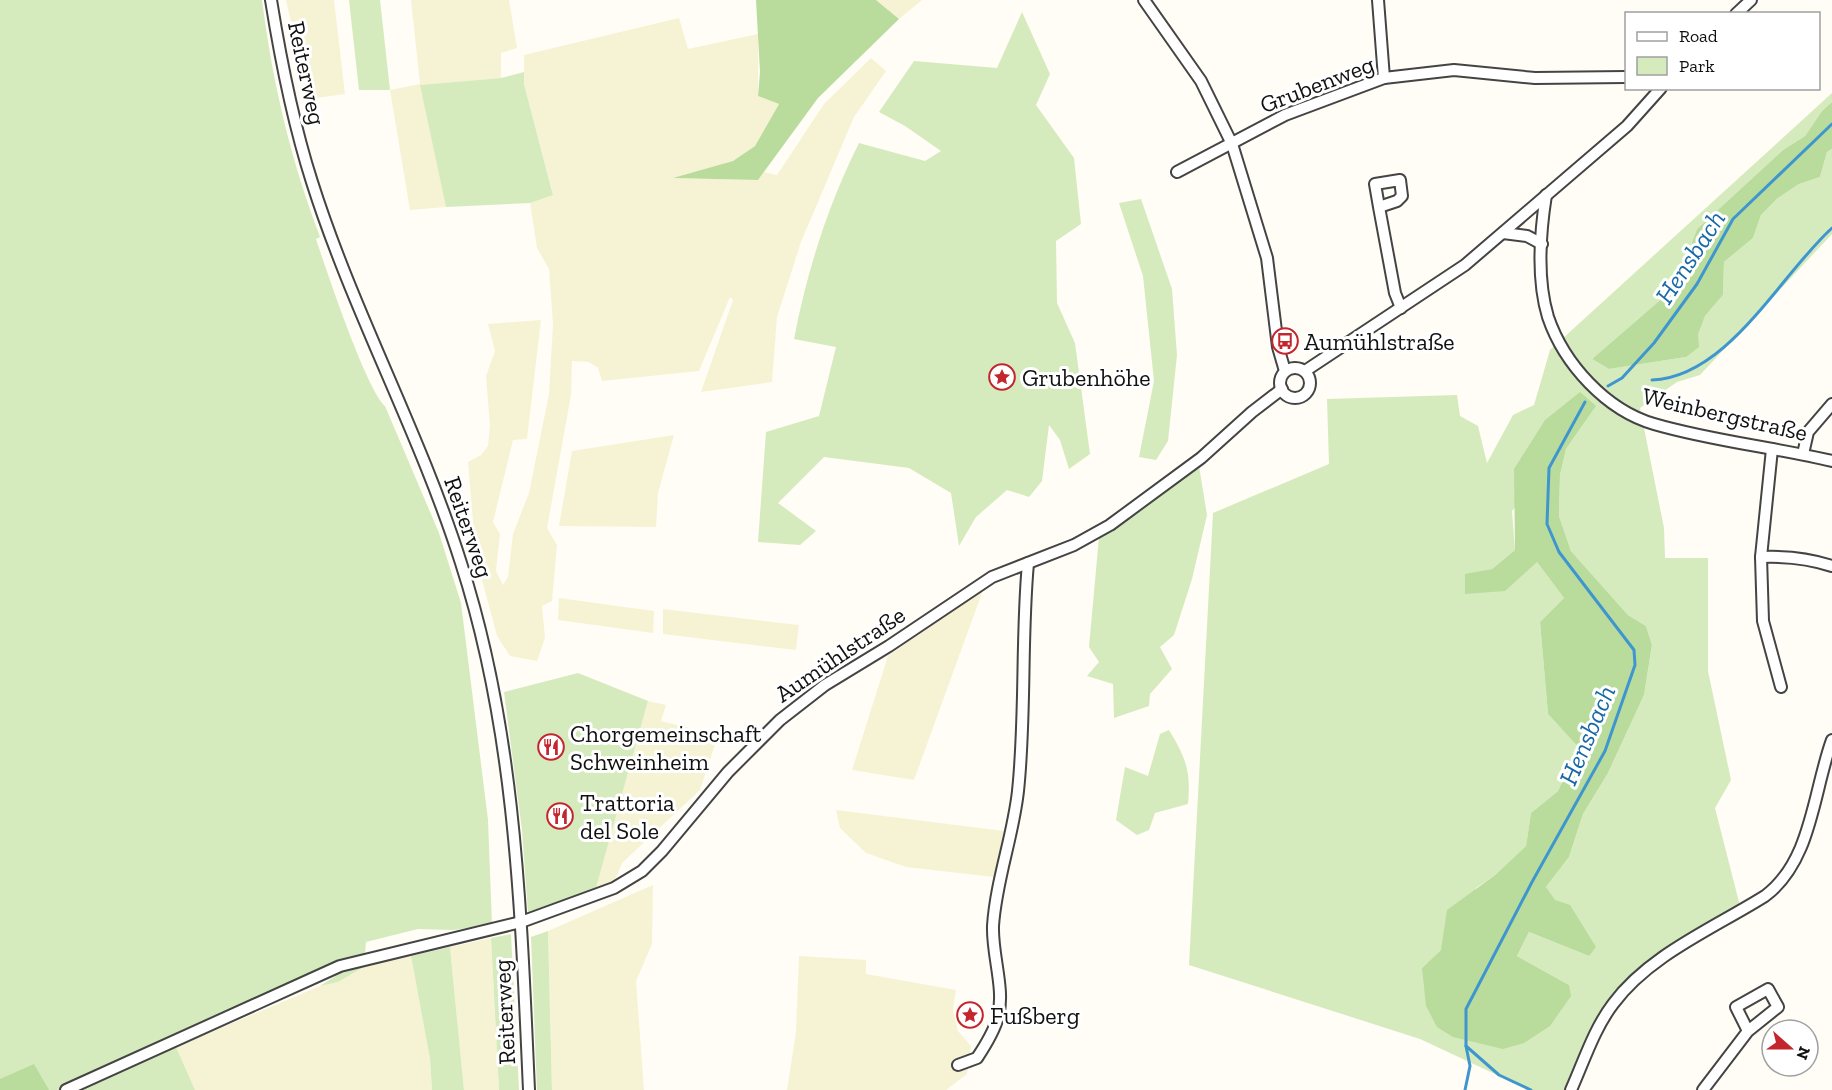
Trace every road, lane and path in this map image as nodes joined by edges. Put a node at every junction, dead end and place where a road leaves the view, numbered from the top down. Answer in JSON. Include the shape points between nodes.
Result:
{"nodes":[{"id":1,"x":271,"y":0,"type":"edge"},
{"id":2,"x":1144,"y":0,"type":"edge"},
{"id":3,"x":1378,"y":0,"type":"edge"},
{"id":4,"x":1751,"y":0,"type":"edge"},
{"id":5,"x":1738,"y":12,"type":"edge"},
{"id":6,"x":1625,"y":76,"type":"edge"},
{"id":7,"x":1384,"y":78,"type":"junction"},
{"id":8,"x":1659,"y":90,"type":"edge"},
{"id":9,"x":1232,"y":144,"type":"junction"},
{"id":10,"x":1177,"y":172,"type":"dead end"},
{"id":11,"x":1546,"y":195,"type":"junction"},
{"id":12,"x":1379,"y":207,"type":"dead end"},
{"id":13,"x":1503,"y":233,"type":"junction"},
{"id":14,"x":1542,"y":244,"type":"junction"},
{"id":15,"x":1401,"y":308,"type":"junction"},
{"id":16,"x":1285,"y":371,"type":"junction"},
{"id":17,"x":1305,"y":371,"type":"junction"},
{"id":18,"x":1282,"y":389,"type":"junction"},
{"id":19,"x":1832,"y":404,"type":"edge"},
{"id":20,"x":1772,"y":449,"type":"junction"},
{"id":21,"x":1803,"y":454,"type":"junction"},
{"id":22,"x":1832,"y":461,"type":"edge"},
{"id":23,"x":1761,"y":557,"type":"junction"},
{"id":24,"x":1028,"y":563,"type":"junction"},
{"id":25,"x":1832,"y":566,"type":"edge"},
{"id":26,"x":1781,"y":687,"type":"dead end"},
{"id":27,"x":1832,"y":740,"type":"edge"},
{"id":28,"x":521,"y":922,"type":"junction"},
{"id":29,"x":1748,"y":1031,"type":"dead end"},
{"id":30,"x":958,"y":1065,"type":"dead end"},
{"id":31,"x":66,"y":1090,"type":"edge"},
{"id":32,"x":529,"y":1090,"type":"edge"},
{"id":33,"x":1571,"y":1090,"type":"edge"},
{"id":34,"x":1703,"y":1090,"type":"edge"}],
"edges":[{"from":1,"to":28,"type":"street","name":"Reiterweg","via":[[291,111],[312,184],[461,562],[482,636],[507,774]]},
{"from":2,"to":9,"type":"street","via":[[1201,81]]},
{"from":3,"to":7,"type":"street"},
{"from":4,"to":5,"type":"street"},
{"from":6,"to":7,"type":"street","name":"Grubenweg","via":[[1535,78],[1454,70]]},
{"from":7,"to":9,"type":"street","name":"Grubenweg","via":[[1285,115]]},
{"from":8,"to":11,"type":"street","via":[[1627,126]]},
{"from":9,"to":10,"type":"street","name":"Grubenweg"},
{"from":9,"to":16,"type":"street","via":[[1267,258],[1278,347]]},
{"from":11,"to":13,"type":"street"},
{"from":11,"to":14,"type":"street","name":"Weinbergstraße"},
{"from":12,"to":15,"type":"street"},
{"from":13,"to":14,"type":"street","via":[[1527,236]]},
{"from":13,"to":15,"type":"street","via":[[1465,265]]},
{"from":14,"to":20,"type":"street","name":"Weinbergstraße","via":[[1548,318],[1566,353],[1588,382],[1613,404],[1653,424]]},
{"from":15,"to":17,"type":"street"},
{"from":16,"to":17,"type":"street"},
{"from":16,"to":18,"type":"street","via":[[1280,381]]},
{"from":17,"to":18,"type":"street","via":[[1310,380],[1305,395],[1294,398]]},
{"from":18,"to":24,"type":"street","name":"Aumühlstraße","via":[[1201,458],[1110,525],[1074,545]]},
{"from":19,"to":21,"type":"street","via":[[1808,432]]},
{"from":20,"to":21,"type":"street","name":"Weinbergstraße"},
{"from":20,"to":23,"type":"street"},
{"from":21,"to":22,"type":"street","name":"Weinbergstraße"},
{"from":23,"to":25,"type":"street","via":[[1786,556]]},
{"from":23,"to":26,"type":"street","via":[[1763,621]]},
{"from":24,"to":28,"type":"street","name":"Aumühlstraße","via":[[983,582],[825,684],[728,771],[642,871],[614,888]]},
{"from":24,"to":30,"type":"street","via":[[1017,804],[999,879],[993,927],[998,1017],[977,1058]]},
{"from":27,"to":33,"type":"street","via":[[1802,847],[1790,870],[1765,896],[1656,961],[1629,983],[1596,1034]]},
{"from":28,"to":31,"type":"street","name":"Aumühlstraße","via":[[340,966]]},
{"from":28,"to":32,"type":"street","name":"Reiterweg"},
{"from":29,"to":34,"type":"street"}]}
